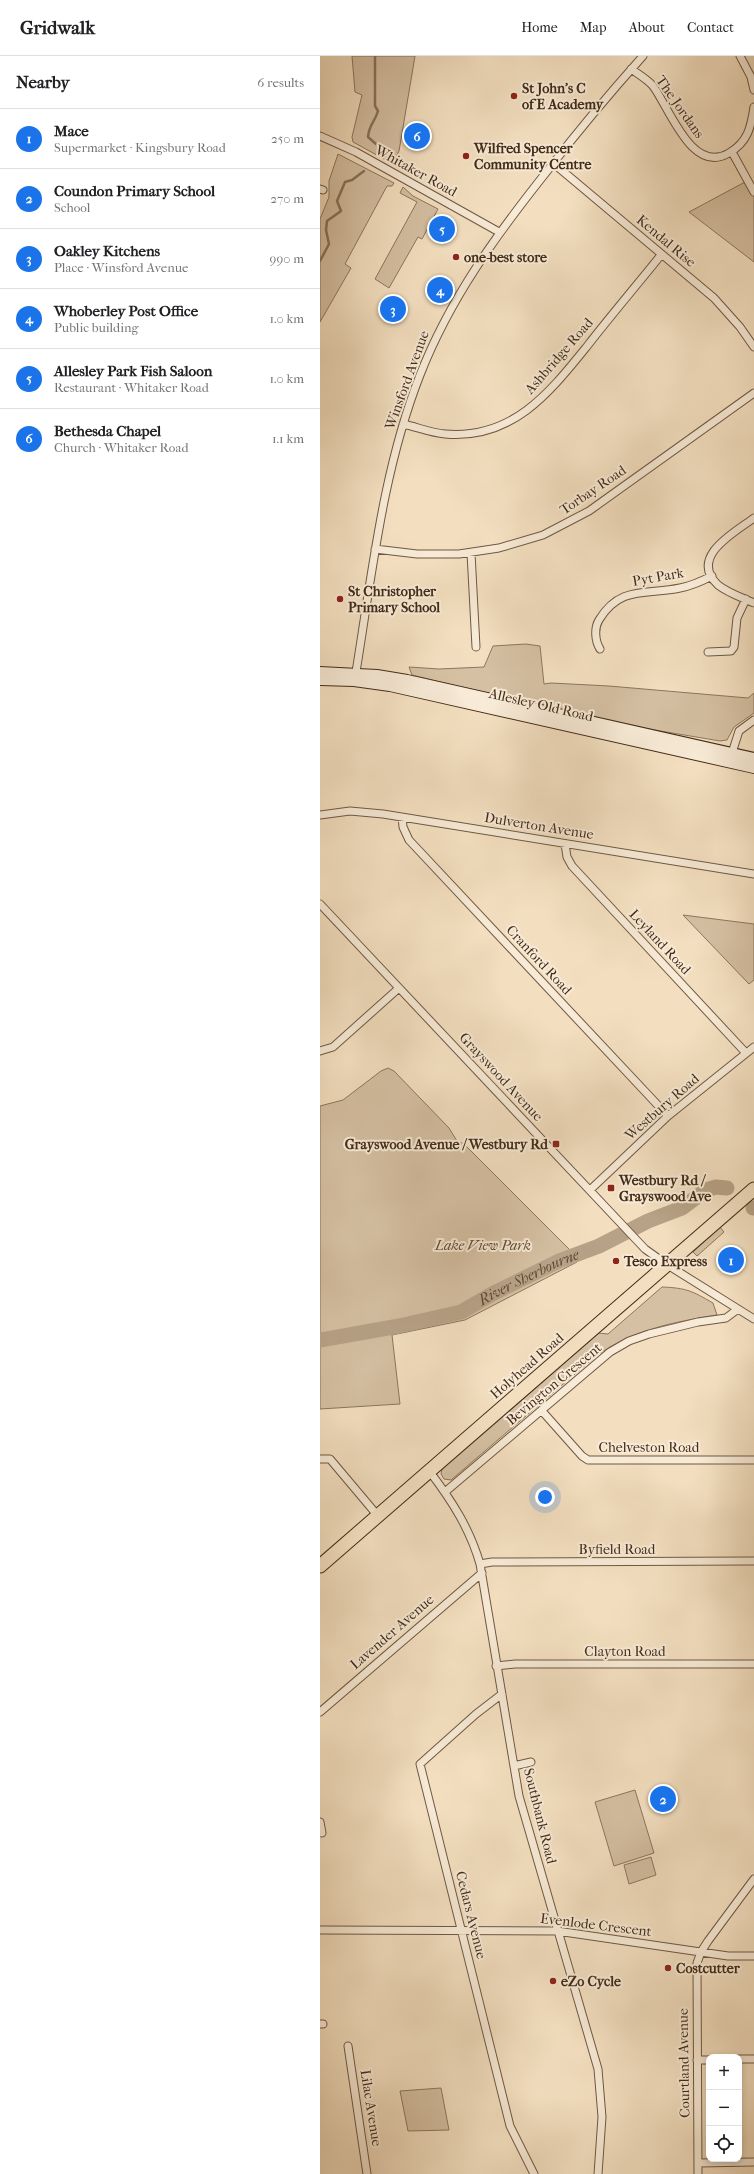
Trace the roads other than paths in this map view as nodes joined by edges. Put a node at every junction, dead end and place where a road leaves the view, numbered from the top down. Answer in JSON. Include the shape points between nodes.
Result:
{"nodes":[{"id":1,"x":643,"y":56,"type":"edge"},
{"id":2,"x":740,"y":56,"type":"edge"},
{"id":3,"x":631,"y":69,"type":"junction"},
{"id":4,"x":754,"y":90,"type":"edge"},
{"id":5,"x":754,"y":107,"type":"edge"},
{"id":6,"x":320,"y":136,"type":"edge"},
{"id":7,"x":732,"y":152,"type":"junction"},
{"id":8,"x":553,"y":163,"type":"junction"},
{"id":9,"x":754,"y":192,"type":"edge"},
{"id":10,"x":498,"y":232,"type":"junction"},
{"id":11,"x":661,"y":255,"type":"junction"},
{"id":12,"x":754,"y":347,"type":"edge"},
{"id":13,"x":754,"y":393,"type":"edge"},
{"id":14,"x":404,"y":424,"type":"junction"},
{"id":15,"x":754,"y":518,"type":"edge"},
{"id":16,"x":376,"y":549,"type":"junction"},
{"id":17,"x":471,"y":553,"type":"junction"},
{"id":18,"x":712,"y":576,"type":"junction"},
{"id":19,"x":746,"y":599,"type":"junction"},
{"id":20,"x":754,"y":603,"type":"edge"},
{"id":21,"x":476,"y":648,"type":"dead end"},
{"id":22,"x":600,"y":649,"type":"dead end"},
{"id":23,"x":708,"y":652,"type":"dead end"},
{"id":24,"x":320,"y":672,"type":"edge"},
{"id":25,"x":355,"y":677,"type":"junction"},
{"id":26,"x":320,"y":680,"type":"edge"},
{"id":27,"x":554,"y":718,"type":"junction"},
{"id":28,"x":754,"y":720,"type":"edge"},
{"id":29,"x":732,"y":753,"type":"junction"},
{"id":30,"x":754,"y":758,"type":"edge"},
{"id":31,"x":754,"y":768,"type":"edge"},
{"id":32,"x":320,"y":815,"type":"edge"},
{"id":33,"x":402,"y":817,"type":"junction"},
{"id":34,"x":565,"y":844,"type":"junction"},
{"id":35,"x":754,"y":874,"type":"edge"},
{"id":36,"x":320,"y":904,"type":"edge"},
{"id":37,"x":399,"y":988,"type":"junction"},
{"id":38,"x":754,"y":1047,"type":"edge"},
{"id":39,"x":320,"y":1051,"type":"edge"},
{"id":40,"x":746,"y":1053,"type":"junction"},
{"id":41,"x":668,"y":1116,"type":"junction"},
{"id":42,"x":590,"y":1190,"type":"junction"},
{"id":43,"x":752,"y":1190,"type":"edge"},
{"id":44,"x":666,"y":1264,"type":"junction"},
{"id":45,"x":738,"y":1310,"type":"junction"},
{"id":46,"x":754,"y":1319,"type":"edge"},
{"id":47,"x":542,"y":1411,"type":"junction"},
{"id":48,"x":320,"y":1459,"type":"edge"},
{"id":49,"x":754,"y":1460,"type":"edge"},
{"id":50,"x":430,"y":1472,"type":"junction"},
{"id":51,"x":445,"y":1492,"type":"junction"},
{"id":52,"x":378,"y":1516,"type":"junction"},
{"id":53,"x":754,"y":1561,"type":"edge"},
{"id":54,"x":480,"y":1564,"type":"junction"},
{"id":55,"x":320,"y":1566,"type":"edge"},
{"id":56,"x":482,"y":1573,"type":"junction"},
{"id":57,"x":754,"y":1664,"type":"edge"},
{"id":58,"x":496,"y":1666,"type":"junction"},
{"id":59,"x":502,"y":1694,"type":"junction"},
{"id":60,"x":320,"y":1712,"type":"edge"},
{"id":61,"x":531,"y":1762,"type":"dead end"},
{"id":62,"x":514,"y":1766,"type":"junction"},
{"id":63,"x":320,"y":1822,"type":"edge"},
{"id":64,"x":322,"y":1833,"type":"dead end"},
{"id":65,"x":754,"y":1879,"type":"edge"},
{"id":66,"x":320,"y":1930,"type":"edge"},
{"id":67,"x":462,"y":1931,"type":"junction"},
{"id":68,"x":557,"y":1931,"type":"junction"},
{"id":69,"x":701,"y":1952,"type":"junction"},
{"id":70,"x":754,"y":1956,"type":"edge"},
{"id":71,"x":348,"y":2046,"type":"dead end"},
{"id":72,"x":742,"y":2059,"type":"edge"},
{"id":73,"x":754,"y":2059,"type":"edge"},
{"id":74,"x":697,"y":2060,"type":"junction"},
{"id":75,"x":706,"y":2060,"type":"edge"},
{"id":76,"x":754,"y":2162,"type":"edge"},
{"id":77,"x":699,"y":2163,"type":"junction"},
{"id":78,"x":368,"y":2174,"type":"edge"},
{"id":79,"x":534,"y":2174,"type":"edge"},
{"id":80,"x":598,"y":2174,"type":"edge"},
{"id":81,"x":698,"y":2174,"type":"edge"}],
"edges":[{"from":1,"to":3,"type":"street","name":"Winsford Avenue"},
{"from":2,"to":4,"type":"street","via":[[751,77]]},
{"from":3,"to":7,"type":"street","name":"The Jordans","via":[[652,86],[697,153],[714,158]]},
{"from":3,"to":8,"type":"street","name":"Winsford Avenue"},
{"from":5,"to":7,"type":"street","name":"The Jordans","via":[[748,135]]},
{"from":6,"to":10,"type":"street","name":"Whitaker Road","via":[[361,155]]},
{"from":7,"to":9,"type":"street"},
{"from":8,"to":10,"type":"street","name":"Winsford Avenue"},
{"from":8,"to":11,"type":"street","name":"Kendal Rise"},
{"from":10,"to":14,"type":"street","name":"Winsford Avenue","via":[[466,281],[444,322],[419,376]]},
{"from":11,"to":12,"type":"street","name":"Kendal Rise","via":[[714,298]]},
{"from":11,"to":14,"type":"street","name":"Ashbridge Road","via":[[549,392],[518,417],[484,431],[459,434],[443,434]]},
{"from":13,"to":17,"type":"street","name":"Torbay Road","via":[[576,519],[529,540]]},
{"from":14,"to":16,"type":"street","name":"Winsford Avenue","via":[[385,495]]},
{"from":15,"to":18,"type":"street","via":[[716,547],[710,558]]},
{"from":16,"to":17,"type":"street","name":"Torbay Road","via":[[432,555]]},
{"from":16,"to":25,"type":"street","name":"Winsford Avenue"},
{"from":17,"to":21,"type":"street"},
{"from":18,"to":19,"type":"street","via":[[722,587]]},
{"from":18,"to":22,"type":"street","name":"Pyt Park","via":[[680,588],[631,594],[615,601],[596,624]]},
{"from":19,"to":20,"type":"street"},
{"from":19,"to":23,"type":"street","via":[[737,618],[734,648],[731,651]]},
{"from":24,"to":25,"type":"main road","name":"Allesley Old Road"},
{"from":25,"to":26,"type":"main road","name":"Allesley Old Road"},
{"from":25,"to":27,"type":"main road","name":"Allesley Old Road","via":[[407,680]]},
{"from":27,"to":29,"type":"main road","name":"Allesley Old Road"},
{"from":27,"to":31,"type":"main road","name":"Allesley Old Road"},
{"from":28,"to":29,"type":"street","via":[[739,731]]},
{"from":29,"to":30,"type":"main road","name":"Allesley Old Road"},
{"from":32,"to":33,"type":"street","name":"Dulverton Avenue","via":[[350,811]]},
{"from":33,"to":34,"type":"street","name":"Dulverton Avenue"},
{"from":33,"to":41,"type":"street","name":"Cranford Road","via":[[403,828],[409,840]]},
{"from":34,"to":35,"type":"street","name":"Dulverton Avenue"},
{"from":34,"to":40,"type":"street","name":"Leyland Road","via":[[567,857],[572,866]]},
{"from":36,"to":37,"type":"street","name":"Grayswood Avenue"},
{"from":37,"to":39,"type":"street","via":[[333,1047]]},
{"from":37,"to":42,"type":"street","name":"Grayswood Avenue"},
{"from":38,"to":40,"type":"street","name":"Westbury Road"},
{"from":40,"to":41,"type":"street","name":"Westbury Road"},
{"from":41,"to":42,"type":"street","name":"Westbury Road"},
{"from":42,"to":44,"type":"street","name":"Grayswood Avenue","via":[[645,1249]]},
{"from":43,"to":44,"type":"highway","name":"Holyhead Road"},
{"from":44,"to":45,"type":"street","name":"Grayswood Avenue"},
{"from":44,"to":50,"type":"highway","name":"Holyhead Road"},
{"from":45,"to":46,"type":"street","name":"Grayswood Avenue"},
{"from":45,"to":47,"type":"street","name":"Bevington Crescent","via":[[726,1318],[667,1329],[629,1341],[593,1365]]},
{"from":47,"to":49,"type":"street","name":"Chelveston Road","via":[[588,1460]]},
{"from":47,"to":51,"type":"street","name":"Bevington Crescent"},
{"from":48,"to":52,"type":"street","via":[[330,1459]]},
{"from":50,"to":51,"type":"street","name":"Southbank Road"},
{"from":50,"to":52,"type":"highway","name":"Holyhead Road"},
{"from":51,"to":54,"type":"street","name":"Southbank Road","via":[[468,1530]]},
{"from":52,"to":55,"type":"highway","name":"Holyhead Road"},
{"from":53,"to":54,"type":"street","name":"Byfield Road"},
{"from":54,"to":56,"type":"street","name":"Southbank Road"},
{"from":56,"to":58,"type":"street","name":"Southbank Road"},
{"from":56,"to":60,"type":"street","name":"Lavender Avenue"},
{"from":57,"to":58,"type":"street","name":"Clayton Road"},
{"from":58,"to":59,"type":"street","name":"Southbank Road"},
{"from":59,"to":62,"type":"street","name":"Southbank Road"},
{"from":59,"to":67,"type":"street","name":"Cedars Avenue","via":[[420,1764]]},
{"from":61,"to":62,"type":"street"},
{"from":62,"to":68,"type":"street","name":"Southbank Road","via":[[519,1796]]},
{"from":63,"to":64,"type":"street"},
{"from":65,"to":69,"type":"street"},
{"from":66,"to":67,"type":"street","name":"Evenlode Crescent"},
{"from":67,"to":68,"type":"street","name":"Evenlode Crescent"},
{"from":67,"to":79,"type":"street","name":"Cedars Avenue","via":[[510,2126]]},
{"from":68,"to":69,"type":"street","name":"Evenlode Crescent"},
{"from":68,"to":80,"type":"street","name":"Southbank Road","via":[[598,2070],[602,2117]]},
{"from":69,"to":70,"type":"street","name":"Evenlode Crescent"},
{"from":69,"to":74,"type":"street","name":"Courtland Avenue","via":[[696,1975]]},
{"from":71,"to":78,"type":"street","name":"Lilac Avenue"},
{"from":72,"to":73,"type":"street"},
{"from":74,"to":75,"type":"street"},
{"from":74,"to":77,"type":"street","name":"Courtland Avenue"},
{"from":76,"to":77,"type":"street"},
{"from":77,"to":81,"type":"street","name":"Courtland Avenue"}]}
